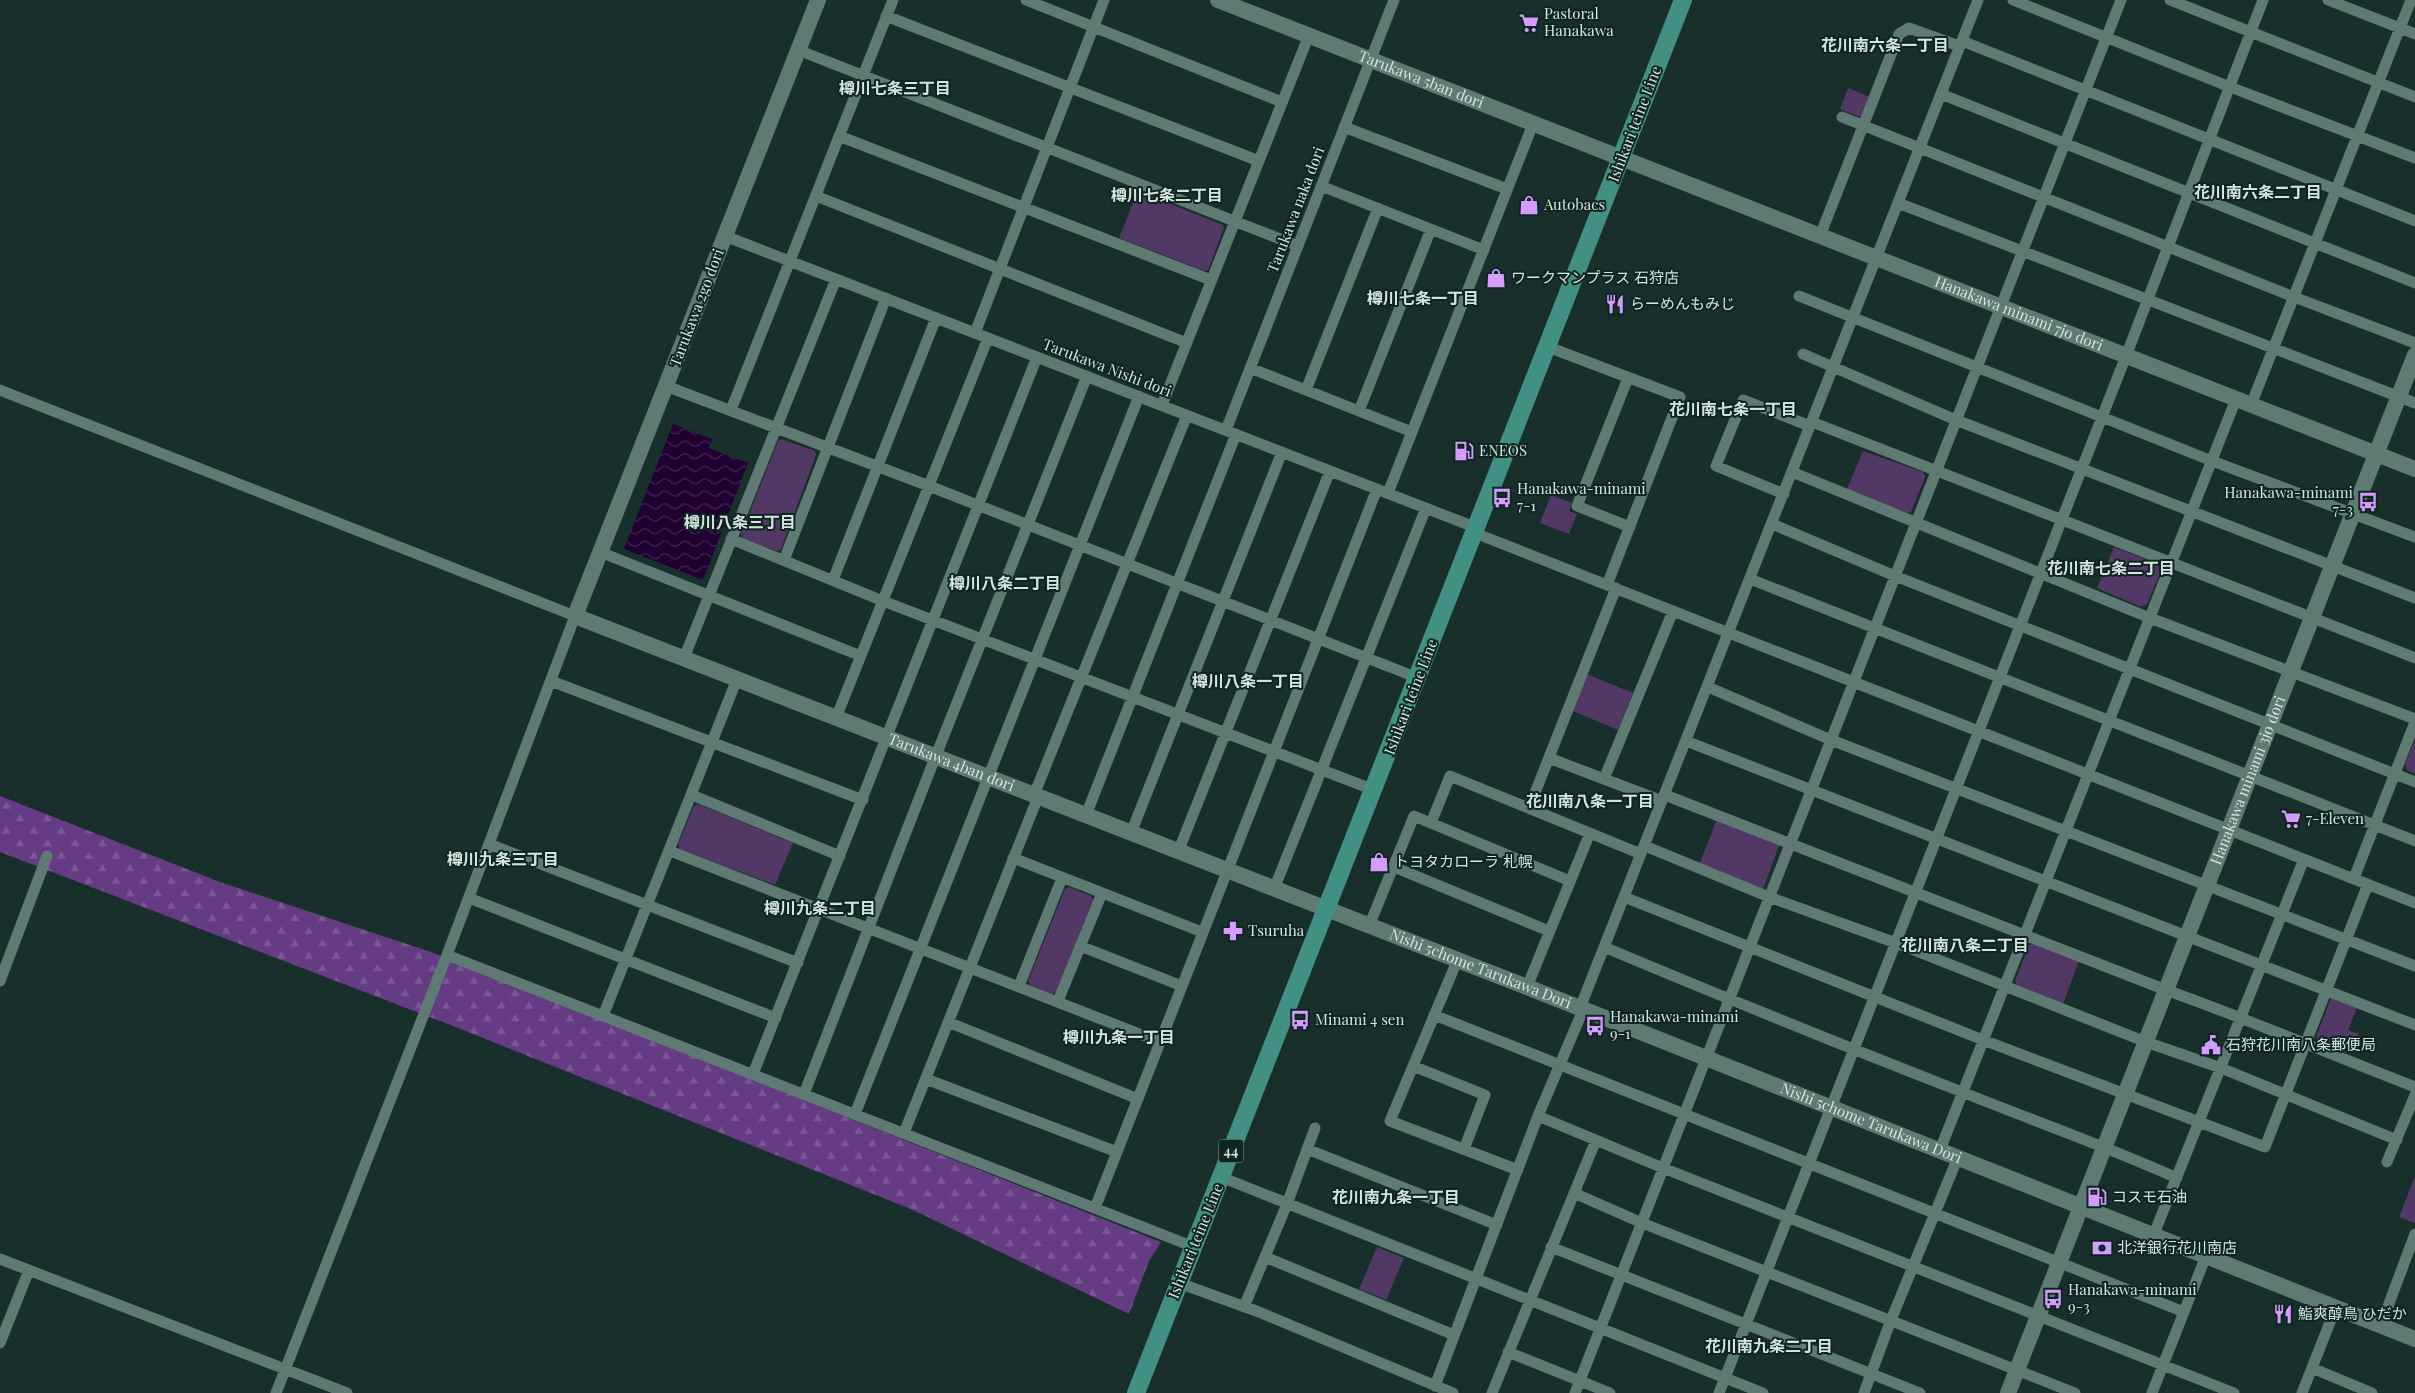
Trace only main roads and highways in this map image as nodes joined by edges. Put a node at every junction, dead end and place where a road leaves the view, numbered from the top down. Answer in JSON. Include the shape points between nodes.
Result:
{"nodes":[{"id":1,"x":1683,"y":0,"type":"edge"},
{"id":2,"x":1136,"y":1393,"type":"edge"}],
"edges":[{"from":1,"to":2,"type":"main road","name":"Ishikari teine Line","number":"44"}]}
